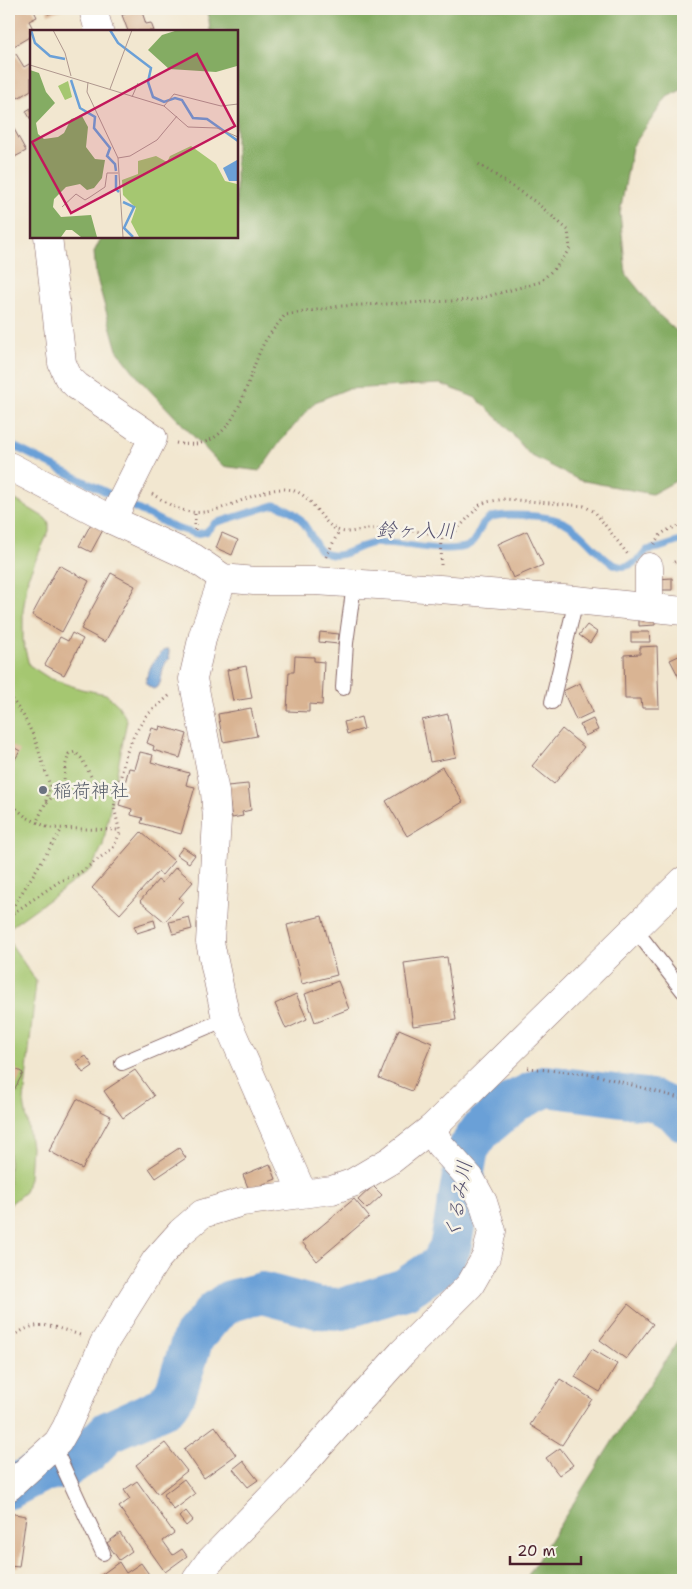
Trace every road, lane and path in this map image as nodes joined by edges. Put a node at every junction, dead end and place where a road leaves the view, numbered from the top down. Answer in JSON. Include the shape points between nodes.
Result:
{"nodes":[{"id":1,"x":93,"y":9,"type":"edge"},
{"id":2,"x":99,"y":30,"type":"edge"},
{"id":3,"x":477,"y":163,"type":"dead end"},
{"id":4,"x":48,"y":238,"type":"edge"},
{"id":5,"x":153,"y":438,"type":"junction"},
{"id":6,"x":9,"y":466,"type":"edge"},
{"id":7,"x":132,"y":483,"type":"junction"},
{"id":8,"x":195,"y":513,"type":"junction"},
{"id":9,"x":112,"y":520,"type":"junction"},
{"id":10,"x":683,"y":525,"type":"edge"},
{"id":11,"x":195,"y":526,"type":"dead end"},
{"id":12,"x":339,"y":531,"type":"junction"},
{"id":13,"x":442,"y":535,"type":"junction"},
{"id":14,"x":441,"y":556,"type":"dead end"},
{"id":15,"x":326,"y":557,"type":"dead end"},
{"id":16,"x":645,"y":559,"type":"junction"},
{"id":17,"x":223,"y":578,"type":"junction"},
{"id":18,"x":354,"y":585,"type":"junction"},
{"id":19,"x":576,"y":600,"type":"junction"},
{"id":20,"x":649,"y":608,"type":"junction"},
{"id":21,"x":683,"y":611,"type":"edge"},
{"id":22,"x":193,"y":679,"type":"junction"},
{"id":23,"x":343,"y":688,"type":"dead end"},
{"id":24,"x":9,"y":695,"type":"edge"},
{"id":25,"x":552,"y":702,"type":"dead end"},
{"id":26,"x":119,"y":781,"type":"junction"},
{"id":27,"x":9,"y":804,"type":"edge"},
{"id":28,"x":45,"y":804,"type":"junction"},
{"id":29,"x":37,"y":820,"type":"junction"},
{"id":30,"x":62,"y":829,"type":"junction"},
{"id":31,"x":119,"y":830,"type":"junction"},
{"id":32,"x":683,"y":882,"type":"edge"},
{"id":33,"x":9,"y":915,"type":"edge"},
{"id":34,"x":634,"y":928,"type":"junction"},
{"id":35,"x":683,"y":991,"type":"edge"},
{"id":36,"x":226,"y":1019,"type":"junction"},
{"id":37,"x":122,"y":1063,"type":"dead end"},
{"id":38,"x":495,"y":1065,"type":"junction"},
{"id":39,"x":683,"y":1099,"type":"edge"},
{"id":40,"x":436,"y":1136,"type":"junction"},
{"id":41,"x":302,"y":1192,"type":"junction"},
{"id":42,"x":9,"y":1340,"type":"edge"},
{"id":43,"x":104,"y":1343,"type":"junction"},
{"id":44,"x":52,"y":1452,"type":"junction"},
{"id":45,"x":9,"y":1487,"type":"edge"},
{"id":46,"x":103,"y":1553,"type":"dead end"},
{"id":47,"x":196,"y":1580,"type":"edge"}],
"edges":[{"from":1,"to":2,"type":"street"},
{"from":3,"to":5,"type":"path","via":[[537,203],[568,230],[570,248],[540,282],[474,300],[342,306],[285,314],[264,342],[235,414],[219,436],[205,442],[185,444]]},
{"from":4,"to":5,"type":"street","via":[[62,364],[68,377]]},
{"from":5,"to":7,"type":"street"},
{"from":6,"to":9,"type":"street"},
{"from":7,"to":8,"type":"path","via":[[181,510]]},
{"from":7,"to":9,"type":"street"},
{"from":8,"to":11,"type":"path"},
{"from":8,"to":12,"type":"path","via":[[282,488],[304,495],[328,525]]},
{"from":9,"to":17,"type":"street","via":[[194,558]]},
{"from":10,"to":16,"type":"path","via":[[659,534]]},
{"from":12,"to":13,"type":"path","via":[[349,533],[370,528]]},
{"from":12,"to":15,"type":"path"},
{"from":13,"to":14,"type":"path"},
{"from":13,"to":16,"type":"path","via":[[453,534],[480,504],[486,502],[505,499],[584,506],[594,512],[619,546]]},
{"from":16,"to":20,"type":"street"},
{"from":17,"to":18,"type":"street"},
{"from":17,"to":22,"type":"street","via":[[203,635]]},
{"from":18,"to":19,"type":"street"},
{"from":18,"to":23,"type":"lane"},
{"from":19,"to":20,"type":"street"},
{"from":19,"to":25,"type":"lane"},
{"from":20,"to":21,"type":"street"},
{"from":22,"to":26,"type":"path","via":[[146,716],[134,736]]},
{"from":22,"to":36,"type":"street","via":[[215,792],[217,820],[210,942]]},
{"from":24,"to":28,"type":"path","via":[[23,715],[40,754],[50,786]]},
{"from":26,"to":28,"type":"path","via":[[97,787],[75,752],[69,754],[64,782]]},
{"from":26,"to":31,"type":"path","via":[[114,807]]},
{"from":27,"to":29,"type":"path","via":[[26,817]]},
{"from":28,"to":29,"type":"path"},
{"from":29,"to":30,"type":"path","via":[[50,828]]},
{"from":30,"to":31,"type":"path"},
{"from":30,"to":33,"type":"path"},
{"from":31,"to":33,"type":"path","via":[[113,848],[101,858]]},
{"from":32,"to":34,"type":"street"},
{"from":34,"to":35,"type":"lane"},
{"from":34,"to":38,"type":"street"},
{"from":36,"to":37,"type":"lane"},
{"from":36,"to":41,"type":"street"},
{"from":38,"to":39,"type":"path","via":[[596,1075]]},
{"from":38,"to":40,"type":"street"},
{"from":40,"to":41,"type":"street","via":[[352,1183],[332,1190]]},
{"from":40,"to":47,"type":"street","via":[[470,1178],[483,1202],[492,1231],[486,1257],[470,1285],[402,1354],[208,1563]]},
{"from":41,"to":43,"type":"street","via":[[242,1202],[202,1214],[156,1260]]},
{"from":42,"to":43,"type":"path","via":[[23,1328],[34,1325],[58,1328]]},
{"from":43,"to":44,"type":"street"},
{"from":44,"to":45,"type":"street"},
{"from":44,"to":46,"type":"lane","via":[[72,1484]]}]}
